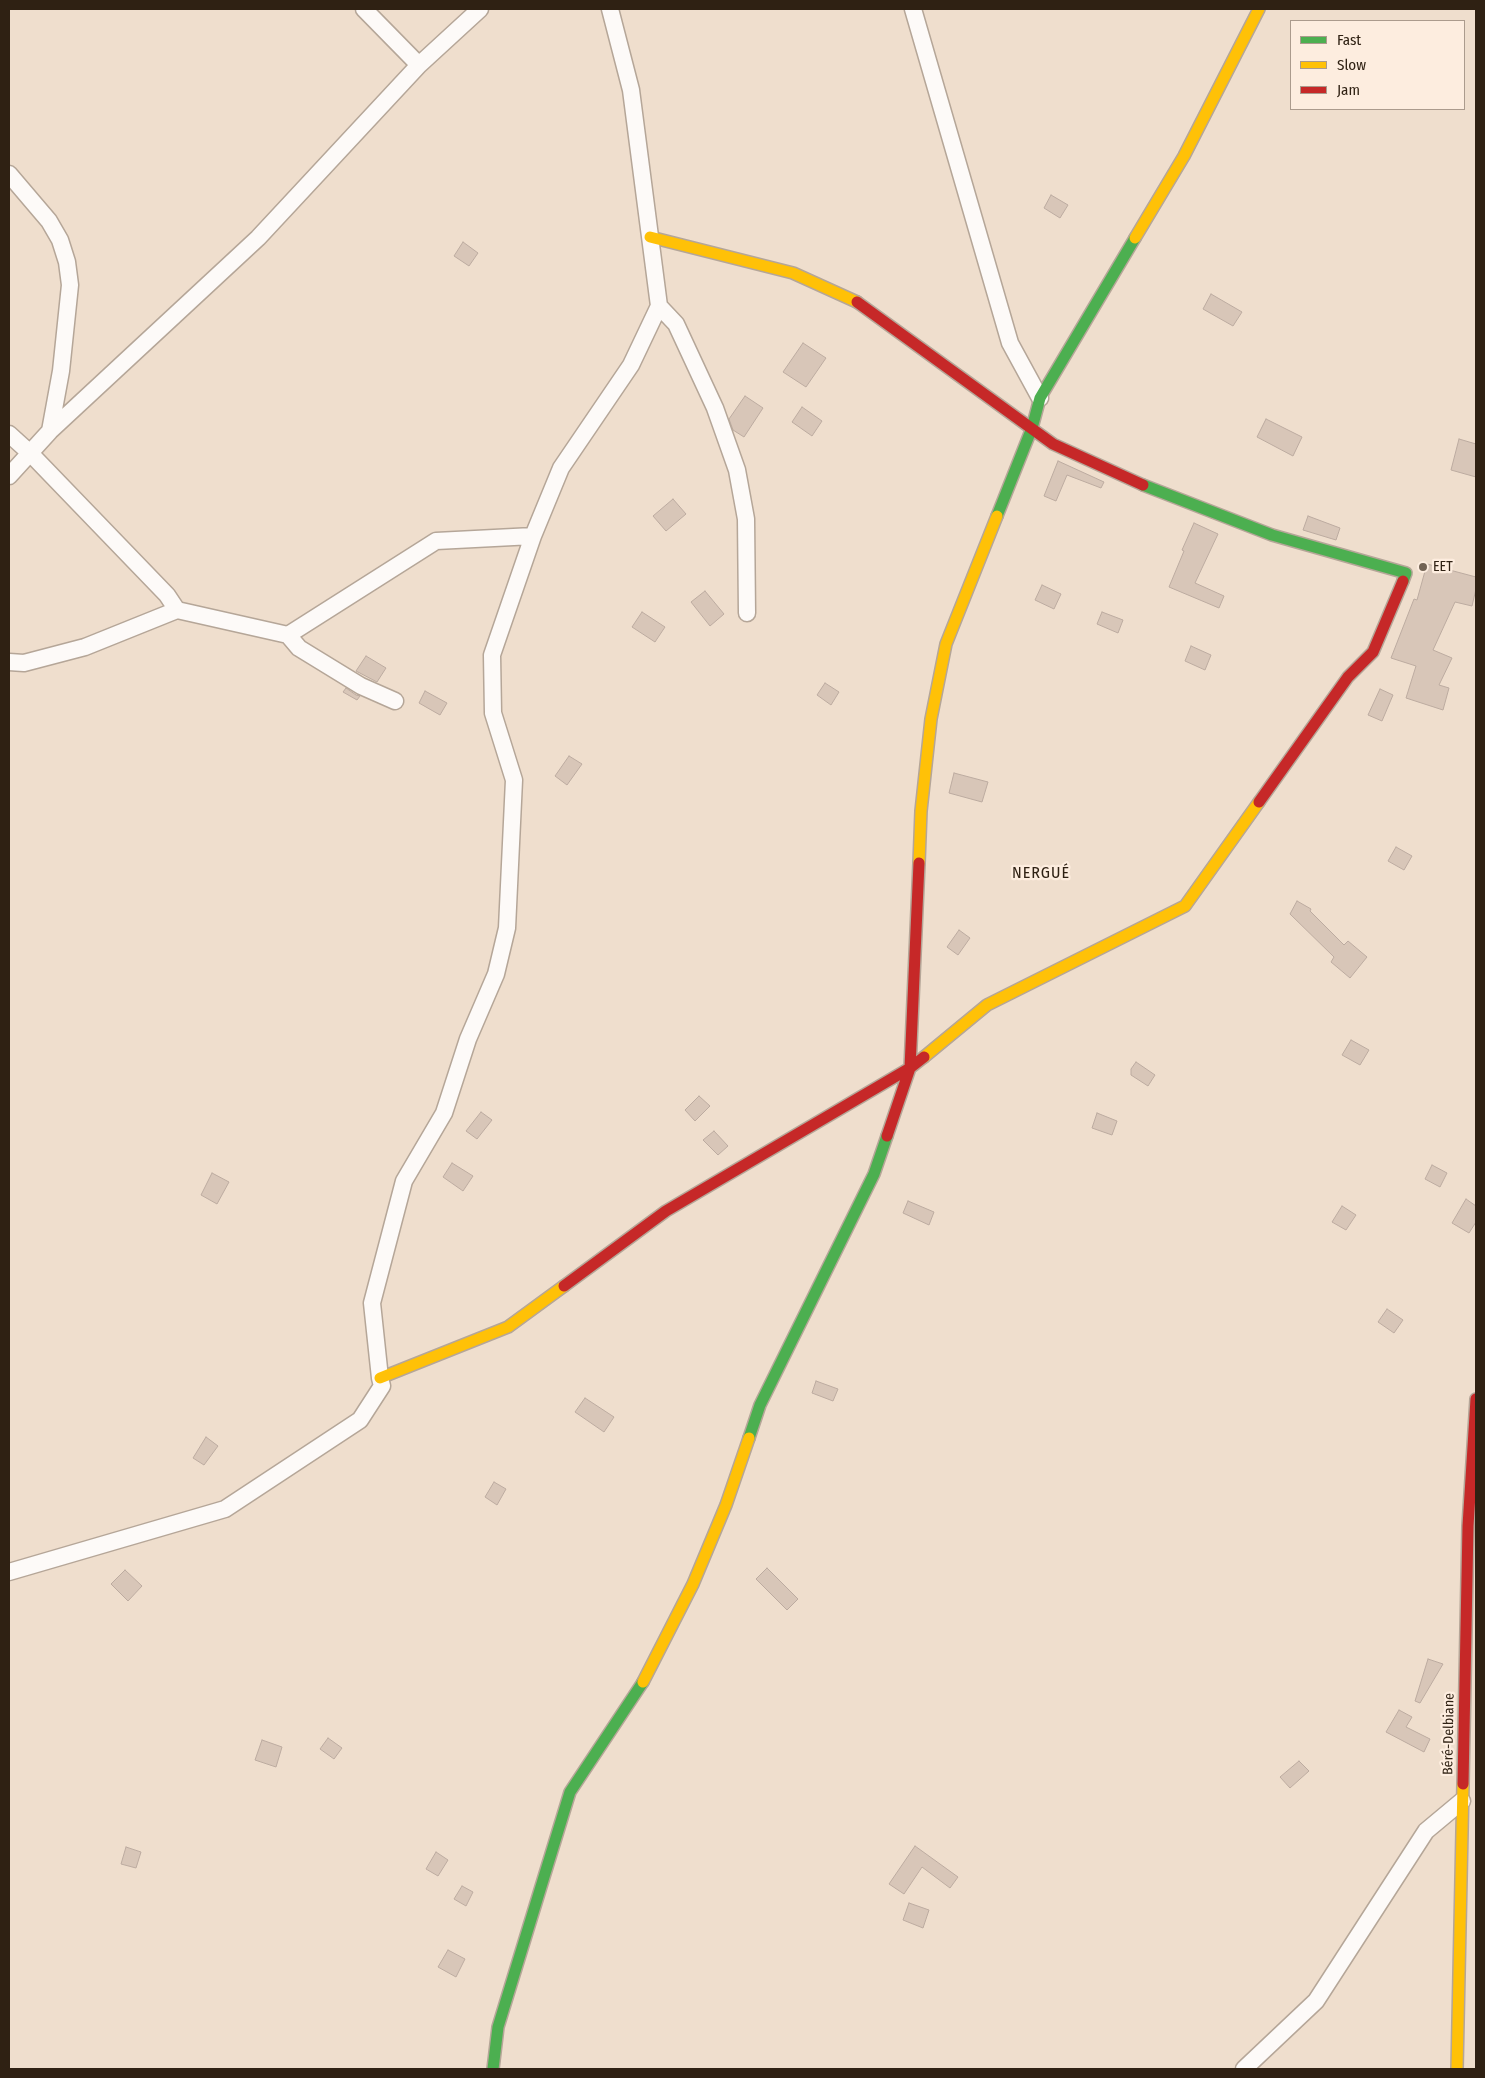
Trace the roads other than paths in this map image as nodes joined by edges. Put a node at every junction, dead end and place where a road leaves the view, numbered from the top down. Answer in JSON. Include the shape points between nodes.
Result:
{"nodes":[{"id":1,"x":364,"y":9,"type":"edge"},
{"id":2,"x":480,"y":9,"type":"edge"},
{"id":3,"x":610,"y":9,"type":"edge"},
{"id":4,"x":913,"y":9,"type":"edge"},
{"id":5,"x":1259,"y":9,"type":"edge"},
{"id":6,"x":419,"y":65,"type":"junction"},
{"id":7,"x":9,"y":174,"type":"edge"},
{"id":8,"x":650,"y":237,"type":"junction"},
{"id":9,"x":658,"y":306,"type":"junction"},
{"id":10,"x":1040,"y":398,"type":"junction"},
{"id":11,"x":1032,"y":428,"type":"junction"},
{"id":12,"x":50,"y":431,"type":"junction"},
{"id":13,"x":9,"y":434,"type":"edge"},
{"id":14,"x":30,"y":453,"type":"junction"},
{"id":15,"x":9,"y":476,"type":"edge"},
{"id":16,"x":533,"y":536,"type":"junction"},
{"id":17,"x":177,"y":610,"type":"junction"},
{"id":18,"x":747,"y":613,"type":"dead end"},
{"id":19,"x":288,"y":635,"type":"junction"},
{"id":20,"x":9,"y":662,"type":"edge"},
{"id":21,"x":395,"y":701,"type":"dead end"},
{"id":22,"x":910,"y":1068,"type":"junction"},
{"id":23,"x":380,"y":1378,"type":"junction"},
{"id":24,"x":1476,"y":1399,"type":"edge"},
{"id":25,"x":9,"y":1572,"type":"edge"},
{"id":26,"x":1462,"y":1801,"type":"junction"},
{"id":27,"x":493,"y":2069,"type":"edge"},
{"id":28,"x":1244,"y":2069,"type":"edge"},
{"id":29,"x":1457,"y":2069,"type":"edge"}],
"edges":[{"from":1,"to":6,"type":"street"},
{"from":2,"to":6,"type":"street"},
{"from":3,"to":8,"type":"street","via":[[631,90]]},
{"from":4,"to":10,"type":"street","via":[[1010,343]]},
{"from":5,"to":10,"type":"street","via":[[1184,156]]},
{"from":6,"to":12,"type":"street","via":[[258,238]]},
{"from":7,"to":12,"type":"street","via":[[49,221],[67,262],[70,285],[62,362]]},
{"from":8,"to":9,"type":"street"},
{"from":8,"to":11,"type":"street","via":[[794,273],[864,305]]},
{"from":9,"to":16,"type":"street","via":[[631,365],[561,468]]},
{"from":9,"to":18,"type":"street","via":[[676,324],[715,408],[737,470],[746,519]]},
{"from":10,"to":11,"type":"street"},
{"from":11,"to":22,"type":"street","via":[[946,644],[931,719],[921,811]]},
{"from":11,"to":22,"type":"street","via":[[1053,444],[1148,488],[1272,535],[1406,573],[1373,652],[1348,677],[1185,906],[987,1005]]},
{"from":12,"to":14,"type":"street"},
{"from":13,"to":14,"type":"street"},
{"from":14,"to":15,"type":"street"},
{"from":14,"to":17,"type":"street","via":[[167,594]]},
{"from":16,"to":19,"type":"street","via":[[436,542]]},
{"from":16,"to":23,"type":"street","via":[[492,655],[493,713],[514,780],[507,928],[496,974],[468,1039],[444,1113],[404,1181],[372,1303]]},
{"from":17,"to":19,"type":"street"},
{"from":17,"to":20,"type":"street","via":[[86,647],[24,663]]},
{"from":19,"to":21,"type":"street","via":[[299,648],[361,686]]},
{"from":22,"to":23,"type":"street","via":[[666,1211],[508,1327]]},
{"from":22,"to":27,"type":"street","via":[[874,1174],[760,1405],[726,1505],[693,1584],[641,1685],[570,1792],[498,2028]]},
{"from":23,"to":25,"type":"street","via":[[382,1386],[360,1420],[225,1509]]},
{"from":24,"to":26,"type":"street","name":"Béré-Delbiane","via":[[1468,1526]]},
{"from":26,"to":28,"type":"street","via":[[1426,1831],[1316,2001]]},
{"from":26,"to":29,"type":"street","name":"Béré-Delbiane"}]}
